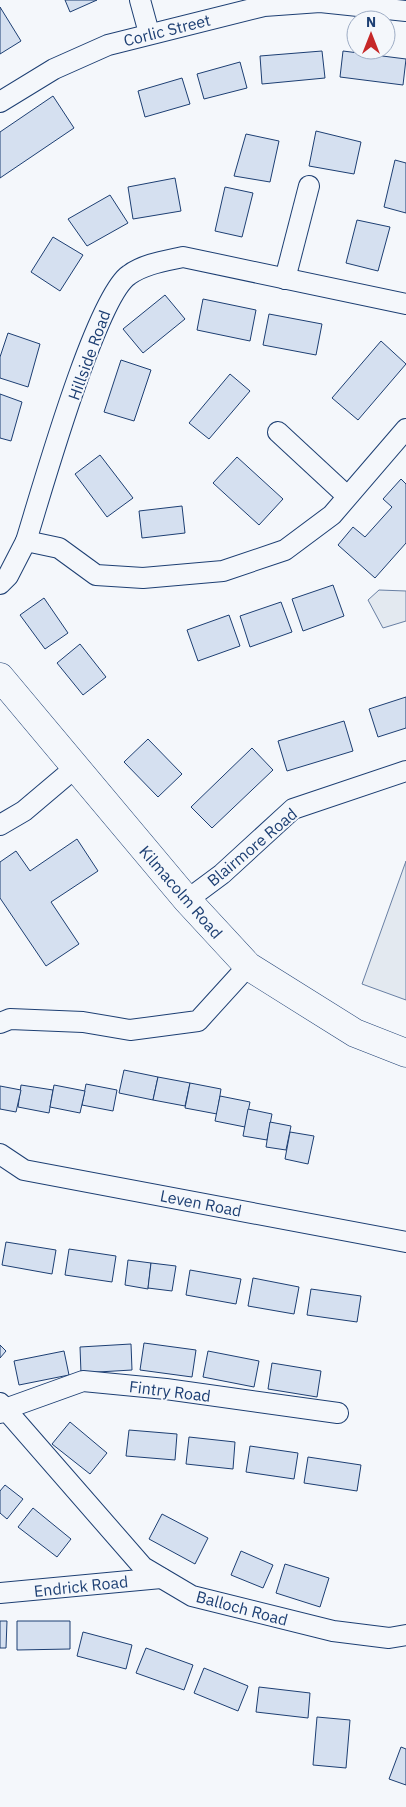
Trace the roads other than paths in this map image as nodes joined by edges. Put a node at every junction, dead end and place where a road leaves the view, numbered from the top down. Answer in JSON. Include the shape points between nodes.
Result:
{"nodes":[{"id":1,"x":140,"y":0,"type":"edge"},
{"id":2,"x":406,"y":11,"type":"edge"},
{"id":3,"x":148,"y":33,"type":"junction"},
{"id":4,"x":0,"y":102,"type":"edge"},
{"id":5,"x":309,"y":186,"type":"dead end"},
{"id":6,"x":285,"y":279,"type":"junction"},
{"id":7,"x":406,"y":304,"type":"edge"},
{"id":8,"x":406,"y":429,"type":"edge"},
{"id":9,"x":278,"y":432,"type":"dead end"},
{"id":10,"x":347,"y":496,"type":"junction"},
{"id":11,"x":26,"y":541,"type":"junction"},
{"id":12,"x":0,"y":584,"type":"edge"},
{"id":13,"x":0,"y":677,"type":"edge"},
{"id":14,"x":76,"y":767,"type":"junction"},
{"id":15,"x":406,"y":771,"type":"edge"},
{"id":16,"x":0,"y":825,"type":"edge"},
{"id":17,"x":187,"y":900,"type":"junction"},
{"id":18,"x":248,"y":966,"type":"junction"},
{"id":19,"x":0,"y":1023,"type":"edge"},
{"id":20,"x":406,"y":1053,"type":"edge"},
{"id":21,"x":0,"y":1154,"type":"edge"},
{"id":22,"x":406,"y":1242,"type":"edge"},
{"id":23,"x":2,"y":1408,"type":"edge"},
{"id":24,"x":338,"y":1413,"type":"dead end"},
{"id":25,"x":161,"y":1578,"type":"junction"},
{"id":26,"x":0,"y":1593,"type":"edge"},
{"id":27,"x":406,"y":1636,"type":"edge"}],
"edges":[{"from":1,"to":3,"type":"street"},
{"from":2,"to":3,"type":"street","name":"Corlic Street","via":[[320,2],[264,6]]},
{"from":3,"to":4,"type":"street","name":"Corlic Street","via":[[108,45],[54,69]]},
{"from":5,"to":6,"type":"street"},
{"from":6,"to":7,"type":"street","name":"Hillside Road"},
{"from":6,"to":11,"type":"street","name":"Hillside Road","via":[[183,257],[153,263],[128,275],[111,297],[90,344]]},
{"from":8,"to":10,"type":"street"},
{"from":9,"to":10,"type":"street"},
{"from":10,"to":11,"type":"street","via":[[332,515],[285,550],[224,571],[143,578],[96,575],[59,548]]},
{"from":11,"to":12,"type":"street","name":"Hillside Road","via":[[8,576]]},
{"from":13,"to":14,"type":"main road","name":"Kilmacolm Road"},
{"from":14,"to":16,"type":"street","via":[[24,811]]},
{"from":14,"to":17,"type":"main road","name":"Kilmacolm Road"},
{"from":15,"to":17,"type":"street","name":"Blairmore Road","via":[[293,809],[222,874]]},
{"from":17,"to":18,"type":"main road","name":"Kilmacolm Road"},
{"from":18,"to":19,"type":"street","via":[[198,1021],[130,1030],[83,1022],[10,1019]]},
{"from":18,"to":20,"type":"main road","name":"Kilmacolm Road","via":[[355,1033]]},
{"from":21,"to":22,"type":"street","name":"Leven Road","via":[[24,1170]]},
{"from":23,"to":24,"type":"street","name":"Fintry Road","via":[[83,1381]]},
{"from":23,"to":25,"type":"street","name":"Balloch Road","via":[[143,1567]]},
{"from":25,"to":26,"type":"street","name":"Endrick Road"},
{"from":25,"to":27,"type":"street","name":"Balloch Road","via":[[192,1596],[333,1631],[389,1638]]}]}
